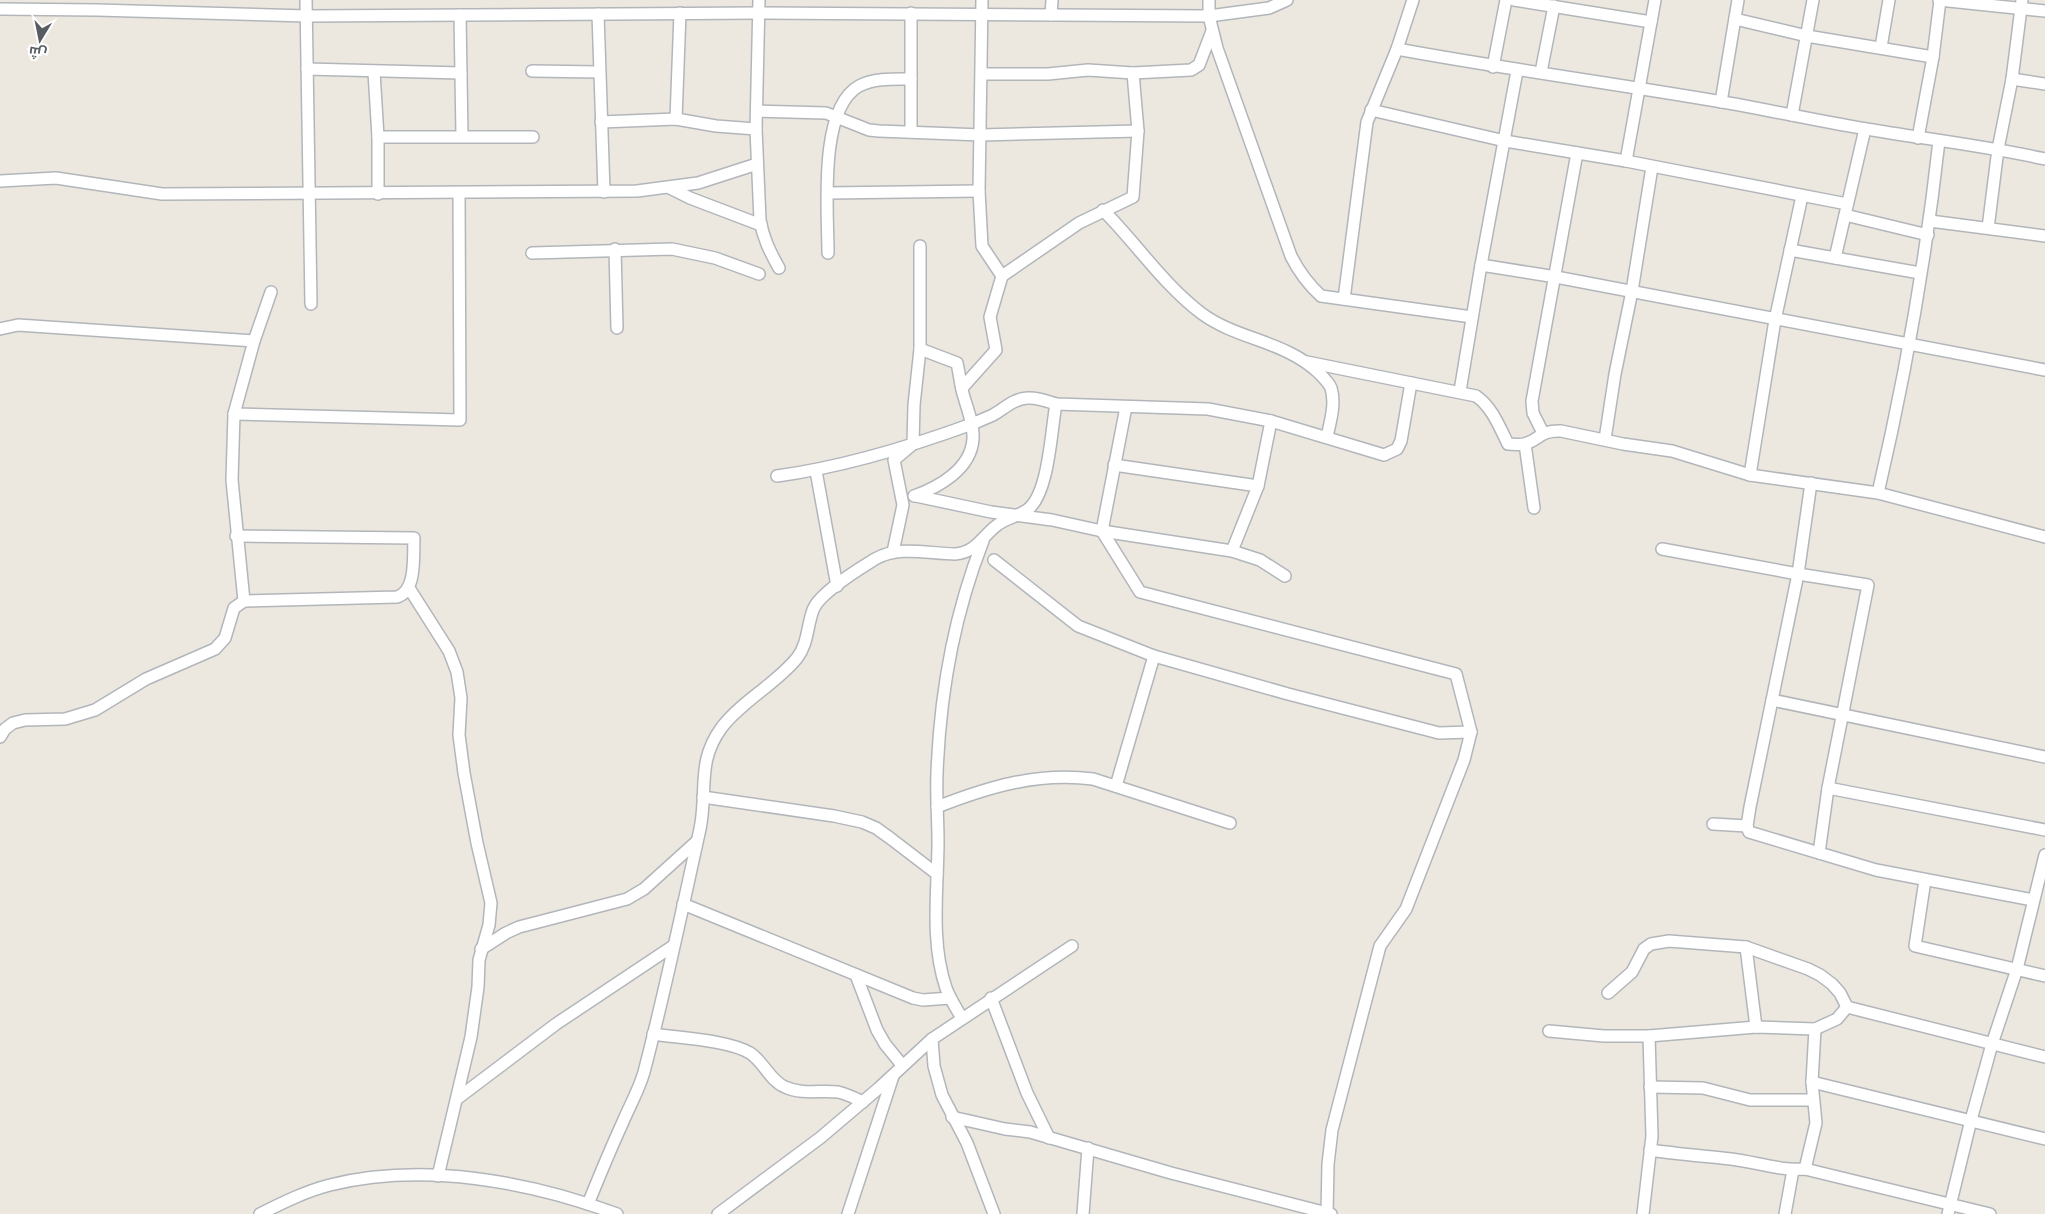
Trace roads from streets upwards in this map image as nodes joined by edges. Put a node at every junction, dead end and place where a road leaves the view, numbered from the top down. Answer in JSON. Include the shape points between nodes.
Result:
{"nodes":[{"id":1,"x":7,"y":0,"type":"edge"},
{"id":2,"x":306,"y":0,"type":"edge"},
{"id":3,"x":759,"y":0,"type":"edge"},
{"id":4,"x":982,"y":0,"type":"edge"},
{"id":5,"x":1052,"y":0,"type":"edge"},
{"id":6,"x":1209,"y":0,"type":"edge"},
{"id":7,"x":1287,"y":0,"type":"edge"},
{"id":8,"x":1413,"y":0,"type":"edge"},
{"id":9,"x":1506,"y":0,"type":"edge"},
{"id":10,"x":1514,"y":0,"type":"edge"},
{"id":11,"x":1655,"y":0,"type":"edge"},
{"id":12,"x":1738,"y":0,"type":"edge"},
{"id":13,"x":1813,"y":0,"type":"edge"},
{"id":14,"x":1889,"y":0,"type":"edge"},
{"id":15,"x":1939,"y":0,"type":"edge"},
{"id":16,"x":2021,"y":5,"type":"edge"},
{"id":17,"x":1554,"y":6,"type":"junction"},
{"id":18,"x":0,"y":9,"type":"edge"},
{"id":19,"x":13,"y":10,"type":"junction"},
{"id":20,"x":759,"y":12,"type":"junction"},
{"id":21,"x":2045,"y":12,"type":"edge"},
{"id":22,"x":680,"y":13,"type":"junction"},
{"id":23,"x":911,"y":13,"type":"junction"},
{"id":24,"x":598,"y":14,"type":"junction"},
{"id":25,"x":982,"y":14,"type":"junction"},
{"id":26,"x":1051,"y":14,"type":"junction"},
{"id":27,"x":460,"y":15,"type":"junction"},
{"id":28,"x":307,"y":16,"type":"junction"},
{"id":29,"x":1209,"y":16,"type":"junction"},
{"id":30,"x":1735,"y":19,"type":"junction"},
{"id":31,"x":1651,"y":22,"type":"junction"},
{"id":32,"x":1212,"y":30,"type":"junction"},
{"id":33,"x":1807,"y":36,"type":"junction"},
{"id":34,"x":1881,"y":47,"type":"junction"},
{"id":35,"x":1397,"y":49,"type":"junction"},
{"id":36,"x":1934,"y":57,"type":"junction"},
{"id":37,"x":1493,"y":67,"type":"junction"},
{"id":38,"x":307,"y":69,"type":"junction"},
{"id":39,"x":532,"y":71,"type":"dead end"},
{"id":40,"x":1517,"y":71,"type":"junction"},
{"id":41,"x":374,"y":72,"type":"junction"},
{"id":42,"x":599,"y":72,"type":"junction"},
{"id":43,"x":1541,"y":72,"type":"junction"},
{"id":44,"x":461,"y":73,"type":"junction"},
{"id":45,"x":1133,"y":73,"type":"junction"},
{"id":46,"x":982,"y":74,"type":"junction"},
{"id":47,"x":911,"y":79,"type":"junction"},
{"id":48,"x":2012,"y":79,"type":"junction"},
{"id":49,"x":2045,"y":84,"type":"edge"},
{"id":50,"x":1639,"y":89,"type":"junction"},
{"id":51,"x":1721,"y":102,"type":"junction"},
{"id":52,"x":1371,"y":110,"type":"junction"},
{"id":53,"x":757,"y":112,"type":"junction"},
{"id":54,"x":836,"y":116,"type":"junction"},
{"id":55,"x":1792,"y":116,"type":"junction"},
{"id":56,"x":676,"y":119,"type":"junction"},
{"id":57,"x":601,"y":122,"type":"junction"},
{"id":58,"x":756,"y":129,"type":"junction"},
{"id":59,"x":1865,"y":129,"type":"junction"},
{"id":60,"x":1138,"y":131,"type":"junction"},
{"id":61,"x":911,"y":132,"type":"junction"},
{"id":62,"x":981,"y":135,"type":"junction"},
{"id":63,"x":462,"y":136,"type":"junction"},
{"id":64,"x":378,"y":137,"type":"junction"},
{"id":65,"x":532,"y":137,"type":"dead end"},
{"id":66,"x":1918,"y":138,"type":"junction"},
{"id":67,"x":1505,"y":141,"type":"junction"},
{"id":68,"x":1939,"y":141,"type":"junction"},
{"id":69,"x":1998,"y":149,"type":"junction"},
{"id":70,"x":1577,"y":153,"type":"junction"},
{"id":71,"x":2045,"y":159,"type":"edge"},
{"id":72,"x":1626,"y":161,"type":"junction"},
{"id":73,"x":757,"y":164,"type":"junction"},
{"id":74,"x":1652,"y":167,"type":"junction"},
{"id":75,"x":0,"y":181,"type":"edge"},
{"id":76,"x":670,"y":188,"type":"junction"},
{"id":77,"x":979,"y":191,"type":"junction"},
{"id":78,"x":604,"y":192,"type":"junction"},
{"id":79,"x":459,"y":193,"type":"junction"},
{"id":80,"x":828,"y":193,"type":"junction"},
{"id":81,"x":308,"y":194,"type":"junction"},
{"id":82,"x":378,"y":194,"type":"junction"},
{"id":83,"x":1802,"y":196,"type":"junction"},
{"id":84,"x":1104,"y":210,"type":"junction"},
{"id":85,"x":1846,"y":210,"type":"junction"},
{"id":86,"x":1930,"y":221,"type":"junction"},
{"id":87,"x":761,"y":225,"type":"junction"},
{"id":88,"x":1988,"y":228,"type":"junction"},
{"id":89,"x":1928,"y":235,"type":"junction"},
{"id":90,"x":2045,"y":236,"type":"edge"},
{"id":91,"x":920,"y":246,"type":"dead end"},
{"id":92,"x":615,"y":249,"type":"junction"},
{"id":93,"x":1790,"y":250,"type":"junction"},
{"id":94,"x":532,"y":253,"type":"dead end"},
{"id":95,"x":828,"y":253,"type":"dead end"},
{"id":96,"x":1836,"y":258,"type":"junction"},
{"id":97,"x":1481,"y":265,"type":"junction"},
{"id":98,"x":779,"y":268,"type":"dead end"},
{"id":99,"x":1920,"y":273,"type":"junction"},
{"id":100,"x":759,"y":274,"type":"dead end"},
{"id":101,"x":1002,"y":276,"type":"junction"},
{"id":102,"x":1556,"y":277,"type":"junction"},
{"id":103,"x":1632,"y":291,"type":"junction"},
{"id":104,"x":271,"y":292,"type":"dead end"},
{"id":105,"x":1344,"y":299,"type":"junction"},
{"id":106,"x":311,"y":304,"type":"dead end"},
{"id":107,"x":1472,"y":317,"type":"junction"},
{"id":108,"x":1774,"y":320,"type":"junction"},
{"id":109,"x":18,"y":325,"type":"junction"},
{"id":110,"x":617,"y":328,"type":"dead end"},
{"id":111,"x":0,"y":329,"type":"edge"},
{"id":112,"x":0,"y":338,"type":"edge"},
{"id":113,"x":254,"y":341,"type":"junction"},
{"id":114,"x":1909,"y":344,"type":"junction"},
{"id":115,"x":920,"y":349,"type":"junction"},
{"id":116,"x":1307,"y":362,"type":"junction"},
{"id":117,"x":2045,"y":370,"type":"edge"},
{"id":118,"x":1411,"y":383,"type":"junction"},
{"id":119,"x":962,"y":388,"type":"junction"},
{"id":120,"x":1460,"y":391,"type":"junction"},
{"id":121,"x":1056,"y":404,"type":"junction"},
{"id":122,"x":1126,"y":407,"type":"junction"},
{"id":123,"x":234,"y":414,"type":"junction"},
{"id":124,"x":1271,"y":421,"type":"junction"},
{"id":125,"x":972,"y":424,"type":"junction"},
{"id":126,"x":1543,"y":433,"type":"junction"},
{"id":127,"x":1327,"y":437,"type":"junction"},
{"id":128,"x":1605,"y":439,"type":"junction"},
{"id":129,"x":913,"y":444,"type":"junction"},
{"id":130,"x":1524,"y":444,"type":"junction"},
{"id":131,"x":1114,"y":465,"type":"junction"},
{"id":132,"x":816,"y":471,"type":"junction"},
{"id":133,"x":1750,"y":475,"type":"junction"},
{"id":134,"x":777,"y":476,"type":"dead end"},
{"id":135,"x":1811,"y":483,"type":"junction"},
{"id":136,"x":1258,"y":486,"type":"junction"},
{"id":137,"x":1878,"y":493,"type":"junction"},
{"id":138,"x":916,"y":496,"type":"junction"},
{"id":139,"x":903,"y":500,"type":"junction"},
{"id":140,"x":1534,"y":508,"type":"dead end"},
{"id":141,"x":1016,"y":515,"type":"junction"},
{"id":142,"x":1102,"y":531,"type":"junction"},
{"id":143,"x":236,"y":536,"type":"junction"},
{"id":144,"x":2045,"y":537,"type":"edge"},
{"id":145,"x":984,"y":539,"type":"junction"},
{"id":146,"x":1662,"y":549,"type":"dead end"},
{"id":147,"x":1232,"y":551,"type":"junction"},
{"id":148,"x":893,"y":552,"type":"junction"},
{"id":149,"x":994,"y":560,"type":"dead end"},
{"id":150,"x":1798,"y":574,"type":"junction"},
{"id":151,"x":1285,"y":576,"type":"dead end"},
{"id":152,"x":837,"y":586,"type":"junction"},
{"id":153,"x":409,"y":588,"type":"junction"},
{"id":154,"x":244,"y":601,"type":"junction"},
{"id":155,"x":1154,"y":656,"type":"junction"},
{"id":156,"x":1772,"y":700,"type":"junction"},
{"id":157,"x":1844,"y":716,"type":"junction"},
{"id":158,"x":1471,"y":732,"type":"junction"},
{"id":159,"x":0,"y":737,"type":"edge"},
{"id":160,"x":2045,"y":757,"type":"edge"},
{"id":161,"x":1116,"y":786,"type":"junction"},
{"id":162,"x":1828,"y":788,"type":"junction"},
{"id":163,"x":703,"y":797,"type":"junction"},
{"id":164,"x":938,"y":807,"type":"junction"},
{"id":165,"x":1230,"y":823,"type":"dead end"},
{"id":166,"x":1713,"y":824,"type":"dead end"},
{"id":167,"x":1747,"y":826,"type":"junction"},
{"id":168,"x":2045,"y":830,"type":"edge"},
{"id":169,"x":696,"y":842,"type":"junction"},
{"id":170,"x":1819,"y":853,"type":"junction"},
{"id":171,"x":2045,"y":855,"type":"edge"},
{"id":172,"x":937,"y":874,"type":"junction"},
{"id":173,"x":1925,"y":880,"type":"junction"},
{"id":174,"x":2038,"y":893,"type":"edge"},
{"id":175,"x":682,"y":904,"type":"junction"},
{"id":176,"x":673,"y":946,"type":"junction"},
{"id":177,"x":1072,"y":946,"type":"dead end"},
{"id":178,"x":1746,"y":948,"type":"junction"},
{"id":179,"x":481,"y":949,"type":"junction"},
{"id":180,"x":2016,"y":969,"type":"junction"},
{"id":181,"x":856,"y":975,"type":"junction"},
{"id":182,"x":2045,"y":976,"type":"edge"},
{"id":183,"x":1608,"y":993,"type":"dead end"},
{"id":184,"x":950,"y":998,"type":"junction"},
{"id":185,"x":991,"y":998,"type":"junction"},
{"id":186,"x":1847,"y":1007,"type":"junction"},
{"id":187,"x":962,"y":1018,"type":"junction"},
{"id":188,"x":1756,"y":1027,"type":"junction"},
{"id":189,"x":1815,"y":1029,"type":"junction"},
{"id":190,"x":1549,"y":1031,"type":"dead end"},
{"id":191,"x":653,"y":1034,"type":"junction"},
{"id":192,"x":1649,"y":1036,"type":"junction"},
{"id":193,"x":932,"y":1039,"type":"junction"},
{"id":194,"x":1992,"y":1044,"type":"junction"},
{"id":195,"x":2045,"y":1057,"type":"edge"},
{"id":196,"x":898,"y":1069,"type":"junction"},
{"id":197,"x":1812,"y":1082,"type":"junction"},
{"id":198,"x":1650,"y":1087,"type":"junction"},
{"id":199,"x":458,"y":1098,"type":"junction"},
{"id":200,"x":1813,"y":1100,"type":"junction"},
{"id":201,"x":863,"y":1102,"type":"junction"},
{"id":202,"x":952,"y":1117,"type":"junction"},
{"id":203,"x":1971,"y":1120,"type":"junction"},
{"id":204,"x":1049,"y":1138,"type":"junction"},
{"id":205,"x":2045,"y":1139,"type":"edge"},
{"id":206,"x":1088,"y":1148,"type":"junction"},
{"id":207,"x":1650,"y":1150,"type":"junction"},
{"id":208,"x":1799,"y":1170,"type":"junction"},
{"id":209,"x":438,"y":1176,"type":"junction"},
{"id":210,"x":588,"y":1204,"type":"junction"},
{"id":211,"x":1949,"y":1209,"type":"edge"},
{"id":212,"x":260,"y":1214,"type":"edge"},
{"id":213,"x":616,"y":1214,"type":"edge"},
{"id":214,"x":718,"y":1214,"type":"edge"},
{"id":215,"x":848,"y":1214,"type":"edge"},
{"id":216,"x":994,"y":1214,"type":"edge"},
{"id":217,"x":1083,"y":1214,"type":"edge"},
{"id":218,"x":1329,"y":1214,"type":"edge"},
{"id":219,"x":1643,"y":1214,"type":"edge"},
{"id":220,"x":1785,"y":1214,"type":"edge"},
{"id":221,"x":1990,"y":1214,"type":"edge"}],
"edges":[{"from":1,"to":19,"type":"street"},
{"from":2,"to":28,"type":"street"},
{"from":3,"to":20,"type":"street"},
{"from":4,"to":25,"type":"street"},
{"from":5,"to":26,"type":"street"},
{"from":6,"to":29,"type":"street"},
{"from":7,"to":29,"type":"street","via":[[1268,8]]},
{"from":8,"to":35,"type":"street"},
{"from":9,"to":37,"type":"street"},
{"from":10,"to":17,"type":"street"},
{"from":11,"to":31,"type":"street"},
{"from":12,"to":30,"type":"street"},
{"from":13,"to":33,"type":"street"},
{"from":14,"to":34,"type":"street"},
{"from":15,"to":16,"type":"street"},
{"from":15,"to":36,"type":"street"},
{"from":16,"to":21,"type":"street"},
{"from":16,"to":48,"type":"street"},
{"from":17,"to":31,"type":"street"},
{"from":17,"to":43,"type":"street"},
{"from":18,"to":19,"type":"street"},
{"from":19,"to":28,"type":"street"},
{"from":20,"to":22,"type":"street"},
{"from":20,"to":23,"type":"street"},
{"from":20,"to":53,"type":"street"},
{"from":22,"to":24,"type":"street"},
{"from":22,"to":56,"type":"street"},
{"from":23,"to":25,"type":"street"},
{"from":23,"to":47,"type":"street"},
{"from":24,"to":27,"type":"street"},
{"from":24,"to":42,"type":"street"},
{"from":25,"to":26,"type":"street"},
{"from":25,"to":46,"type":"street"},
{"from":26,"to":29,"type":"street"},
{"from":27,"to":28,"type":"street"},
{"from":27,"to":44,"type":"street"},
{"from":28,"to":38,"type":"street"},
{"from":29,"to":32,"type":"street"},
{"from":30,"to":33,"type":"street"},
{"from":30,"to":51,"type":"street"},
{"from":31,"to":50,"type":"street"},
{"from":32,"to":45,"type":"street","via":[[1199,65],[1191,70]]},
{"from":32,"to":105,"type":"street","via":[[1298,270],[1321,296]]},
{"from":33,"to":34,"type":"street"},
{"from":33,"to":55,"type":"street"},
{"from":34,"to":36,"type":"street"},
{"from":35,"to":37,"type":"street"},
{"from":35,"to":52,"type":"street"},
{"from":36,"to":66,"type":"street"},
{"from":37,"to":40,"type":"street"},
{"from":38,"to":41,"type":"street"},
{"from":38,"to":81,"type":"street"},
{"from":39,"to":42,"type":"street"},
{"from":40,"to":43,"type":"street"},
{"from":40,"to":67,"type":"street"},
{"from":41,"to":44,"type":"street"},
{"from":41,"to":64,"type":"street"},
{"from":42,"to":57,"type":"street"},
{"from":43,"to":50,"type":"street"},
{"from":44,"to":63,"type":"street"},
{"from":45,"to":46,"type":"street","via":[[1088,70]]},
{"from":45,"to":60,"type":"street"},
{"from":46,"to":62,"type":"street"},
{"from":47,"to":54,"type":"street","via":[[884,80],[859,86],[842,102]]},
{"from":47,"to":61,"type":"street"},
{"from":48,"to":49,"type":"street"},
{"from":48,"to":69,"type":"street"},
{"from":50,"to":51,"type":"street"},
{"from":50,"to":72,"type":"street"},
{"from":51,"to":55,"type":"street"},
{"from":52,"to":67,"type":"street"},
{"from":52,"to":105,"type":"street","via":[[1363,146]]},
{"from":53,"to":54,"type":"street","via":[[813,112]]},
{"from":53,"to":58,"type":"street"},
{"from":54,"to":61,"type":"street","via":[[869,130]]},
{"from":54,"to":80,"type":"street","via":[[830,137]]},
{"from":55,"to":59,"type":"street"},
{"from":56,"to":57,"type":"street"},
{"from":56,"to":58,"type":"street"},
{"from":57,"to":78,"type":"street"},
{"from":58,"to":73,"type":"street"},
{"from":59,"to":66,"type":"street"},
{"from":59,"to":85,"type":"street"},
{"from":60,"to":62,"type":"street"},
{"from":60,"to":84,"type":"street","via":[[1133,197]]},
{"from":61,"to":62,"type":"street"},
{"from":62,"to":77,"type":"street"},
{"from":63,"to":64,"type":"street"},
{"from":63,"to":65,"type":"street"},
{"from":64,"to":82,"type":"street"},
{"from":66,"to":68,"type":"street"},
{"from":67,"to":70,"type":"street"},
{"from":67,"to":97,"type":"street"},
{"from":68,"to":69,"type":"street"},
{"from":68,"to":86,"type":"street"},
{"from":69,"to":71,"type":"street"},
{"from":69,"to":88,"type":"street"},
{"from":70,"to":72,"type":"street"},
{"from":70,"to":102,"type":"street"},
{"from":72,"to":74,"type":"street"},
{"from":73,"to":76,"type":"street","via":[[698,183]]},
{"from":73,"to":87,"type":"street"},
{"from":74,"to":83,"type":"street"},
{"from":74,"to":103,"type":"street"},
{"from":75,"to":81,"type":"street","via":[[56,178],[162,194]]},
{"from":76,"to":78,"type":"street"},
{"from":76,"to":87,"type":"street"},
{"from":77,"to":80,"type":"street"},
{"from":77,"to":101,"type":"street","via":[[982,246]]},
{"from":78,"to":79,"type":"street"},
{"from":79,"to":82,"type":"street"},
{"from":79,"to":123,"type":"street","via":[[460,420]]},
{"from":80,"to":95,"type":"street"},
{"from":81,"to":82,"type":"street"},
{"from":81,"to":106,"type":"street"},
{"from":83,"to":85,"type":"street"},
{"from":83,"to":93,"type":"street"},
{"from":84,"to":101,"type":"street","via":[[1079,223]]},
{"from":84,"to":116,"type":"street","via":[[1171,287],[1202,314]]},
{"from":85,"to":89,"type":"street"},
{"from":85,"to":96,"type":"street"},
{"from":86,"to":88,"type":"street"},
{"from":86,"to":89,"type":"street"},
{"from":87,"to":98,"type":"street"},
{"from":88,"to":90,"type":"street"},
{"from":89,"to":99,"type":"street"},
{"from":91,"to":115,"type":"street"},
{"from":92,"to":94,"type":"street"},
{"from":92,"to":100,"type":"street","via":[[693,252]]},
{"from":92,"to":110,"type":"street"},
{"from":93,"to":96,"type":"street"},
{"from":93,"to":108,"type":"street"},
{"from":96,"to":99,"type":"street"},
{"from":97,"to":102,"type":"street"},
{"from":97,"to":107,"type":"street"},
{"from":99,"to":114,"type":"street"},
{"from":101,"to":119,"type":"street","via":[[990,317],[996,350]]},
{"from":102,"to":103,"type":"street"},
{"from":102,"to":126,"type":"street","via":[[1532,401],[1533,413]]},
{"from":103,"to":108,"type":"street"},
{"from":103,"to":128,"type":"street"},
{"from":104,"to":113,"type":"street"},
{"from":105,"to":107,"type":"street"},
{"from":107,"to":120,"type":"street"},
{"from":108,"to":114,"type":"street"},
{"from":108,"to":133,"type":"street"},
{"from":109,"to":111,"type":"street"},
{"from":109,"to":112,"type":"street"},
{"from":109,"to":113,"type":"street"},
{"from":113,"to":123,"type":"street"},
{"from":114,"to":117,"type":"street"},
{"from":114,"to":137,"type":"street"},
{"from":115,"to":119,"type":"street","via":[[958,363]]},
{"from":115,"to":129,"type":"street"},
{"from":116,"to":118,"type":"street"},
{"from":116,"to":127,"type":"street","via":[[1331,387],[1332,409]]},
{"from":118,"to":120,"type":"street"},
{"from":118,"to":127,"type":"street","via":[[1401,441],[1393,452],[1379,455]]},
{"from":119,"to":125,"type":"street"},
{"from":120,"to":130,"type":"street","via":[[1484,401],[1508,444]]},
{"from":121,"to":122,"type":"street"},
{"from":121,"to":125,"type":"street","via":[[1036,398],[1018,400]]},
{"from":121,"to":141,"type":"street","via":[[1041,491],[1028,510]]},
{"from":122,"to":124,"type":"street","via":[[1208,409]]},
{"from":122,"to":131,"type":"street"},
{"from":123,"to":143,"type":"street","via":[[232,480]]},
{"from":124,"to":127,"type":"street"},
{"from":124,"to":136,"type":"street"},
{"from":125,"to":129,"type":"street"},
{"from":125,"to":138,"type":"street","via":[[973,440],[956,472]]},
{"from":126,"to":128,"type":"street","via":[[1561,431]]},
{"from":126,"to":130,"type":"street"},
{"from":128,"to":133,"type":"street","via":[[1672,451]]},
{"from":129,"to":132,"type":"street"},
{"from":129,"to":139,"type":"street","via":[[894,460]]},
{"from":130,"to":140,"type":"street"},
{"from":131,"to":136,"type":"street"},
{"from":131,"to":142,"type":"street"},
{"from":132,"to":134,"type":"street"},
{"from":132,"to":152,"type":"street"},
{"from":133,"to":135,"type":"street"},
{"from":135,"to":137,"type":"street"},
{"from":135,"to":150,"type":"street"},
{"from":136,"to":147,"type":"street"},
{"from":137,"to":144,"type":"street"},
{"from":138,"to":139,"type":"street"},
{"from":138,"to":141,"type":"street"},
{"from":139,"to":148,"type":"street"},
{"from":141,"to":142,"type":"street"},
{"from":141,"to":145,"type":"street","via":[[998,524]]},
{"from":142,"to":147,"type":"street"},
{"from":142,"to":158,"type":"street","via":[[1140,592],[1456,674]]},
{"from":143,"to":153,"type":"street","via":[[414,538]]},
{"from":143,"to":154,"type":"street"},
{"from":145,"to":148,"type":"street","via":[[962,553]]},
{"from":145,"to":164,"type":"street","via":[[963,597],[949,658],[941,720]]},
{"from":146,"to":150,"type":"street"},
{"from":147,"to":151,"type":"street","via":[[1260,560]]},
{"from":148,"to":152,"type":"street","via":[[877,558]]},
{"from":149,"to":155,"type":"street","via":[[1078,626]]},
{"from":150,"to":156,"type":"street"},
{"from":150,"to":157,"type":"street","via":[[1868,585]]},
{"from":152,"to":163,"type":"street","via":[[814,606],[798,656],[739,709],[713,740],[707,755]]},
{"from":153,"to":154,"type":"street","via":[[397,597]]},
{"from":153,"to":179,"type":"street","via":[[445,644],[457,672],[464,772],[476,843],[491,903],[489,925]]},
{"from":154,"to":159,"type":"street","via":[[234,608],[225,638],[215,649],[146,679],[95,710],[65,719],[14,723]]},
{"from":155,"to":158,"type":"street","via":[[1439,733]]},
{"from":155,"to":161,"type":"street"},
{"from":156,"to":157,"type":"street"},
{"from":156,"to":167,"type":"street"},
{"from":157,"to":160,"type":"street"},
{"from":157,"to":162,"type":"street"},
{"from":158,"to":218,"type":"street","via":[[1464,760],[1406,909],[1380,946],[1332,1130],[1328,1164]]},
{"from":161,"to":164,"type":"street","via":[[1071,776],[1044,777],[982,790]]},
{"from":161,"to":165,"type":"street"},
{"from":162,"to":168,"type":"street"},
{"from":162,"to":170,"type":"street"},
{"from":163,"to":169,"type":"street"},
{"from":163,"to":172,"type":"street","via":[[862,822],[876,828]]},
{"from":164,"to":172,"type":"street"},
{"from":166,"to":167,"type":"street"},
{"from":167,"to":170,"type":"street","via":[[1748,832]]},
{"from":169,"to":175,"type":"street"},
{"from":169,"to":179,"type":"street","via":[[651,883],[626,899],[519,927]]},
{"from":170,"to":173,"type":"street"},
{"from":171,"to":174,"type":"street"},
{"from":172,"to":184,"type":"street","via":[[939,949]]},
{"from":173,"to":174,"type":"street"},
{"from":173,"to":180,"type":"street","via":[[1915,946]]},
{"from":174,"to":180,"type":"street"},
{"from":175,"to":176,"type":"street"},
{"from":175,"to":181,"type":"street"},
{"from":176,"to":191,"type":"street"},
{"from":176,"to":199,"type":"street","via":[[556,1024]]},
{"from":177,"to":185,"type":"street"},
{"from":178,"to":183,"type":"street","via":[[1668,941],[1651,944],[1640,955],[1632,972]]},
{"from":178,"to":186,"type":"street","via":[[1820,975],[1840,992]]},
{"from":178,"to":188,"type":"street"},
{"from":179,"to":199,"type":"street","via":[[476,1008]]},
{"from":180,"to":182,"type":"street"},
{"from":180,"to":194,"type":"street"},
{"from":181,"to":184,"type":"street","via":[[913,998]]},
{"from":181,"to":196,"type":"street","via":[[877,1030]]},
{"from":184,"to":187,"type":"street"},
{"from":185,"to":187,"type":"street"},
{"from":185,"to":204,"type":"street","via":[[1026,1092]]},
{"from":186,"to":189,"type":"street","via":[[1837,1019]]},
{"from":186,"to":194,"type":"street"},
{"from":187,"to":193,"type":"street"},
{"from":188,"to":189,"type":"street"},
{"from":188,"to":192,"type":"street"},
{"from":189,"to":197,"type":"street"},
{"from":190,"to":192,"type":"street"},
{"from":191,"to":201,"type":"street","via":[[733,1046],[760,1060],[776,1081],[785,1087],[837,1092]]},
{"from":191,"to":210,"type":"street","via":[[643,1076]]},
{"from":192,"to":198,"type":"street"},
{"from":193,"to":196,"type":"street"},
{"from":193,"to":202,"type":"street","via":[[934,1066]]},
{"from":194,"to":195,"type":"street"},
{"from":194,"to":203,"type":"street"},
{"from":196,"to":201,"type":"street"},
{"from":196,"to":215,"type":"street"},
{"from":197,"to":200,"type":"street"},
{"from":197,"to":203,"type":"street"},
{"from":198,"to":200,"type":"street","via":[[1703,1088],[1750,1100]]},
{"from":198,"to":207,"type":"street"},
{"from":199,"to":209,"type":"street"},
{"from":200,"to":208,"type":"street","via":[[1816,1124]]},
{"from":201,"to":214,"type":"street"},
{"from":202,"to":204,"type":"street"},
{"from":202,"to":216,"type":"street","via":[[967,1143]]},
{"from":203,"to":205,"type":"street"},
{"from":203,"to":211,"type":"street"},
{"from":204,"to":206,"type":"street"},
{"from":206,"to":217,"type":"street"},
{"from":206,"to":218,"type":"street"},
{"from":207,"to":208,"type":"street"},
{"from":207,"to":219,"type":"street"},
{"from":208,"to":211,"type":"street"},
{"from":208,"to":220,"type":"street"},
{"from":209,"to":210,"type":"street","via":[[494,1181]]},
{"from":209,"to":212,"type":"street","via":[[380,1177],[330,1185]]},
{"from":210,"to":213,"type":"street"},
{"from":211,"to":221,"type":"street"}]}
